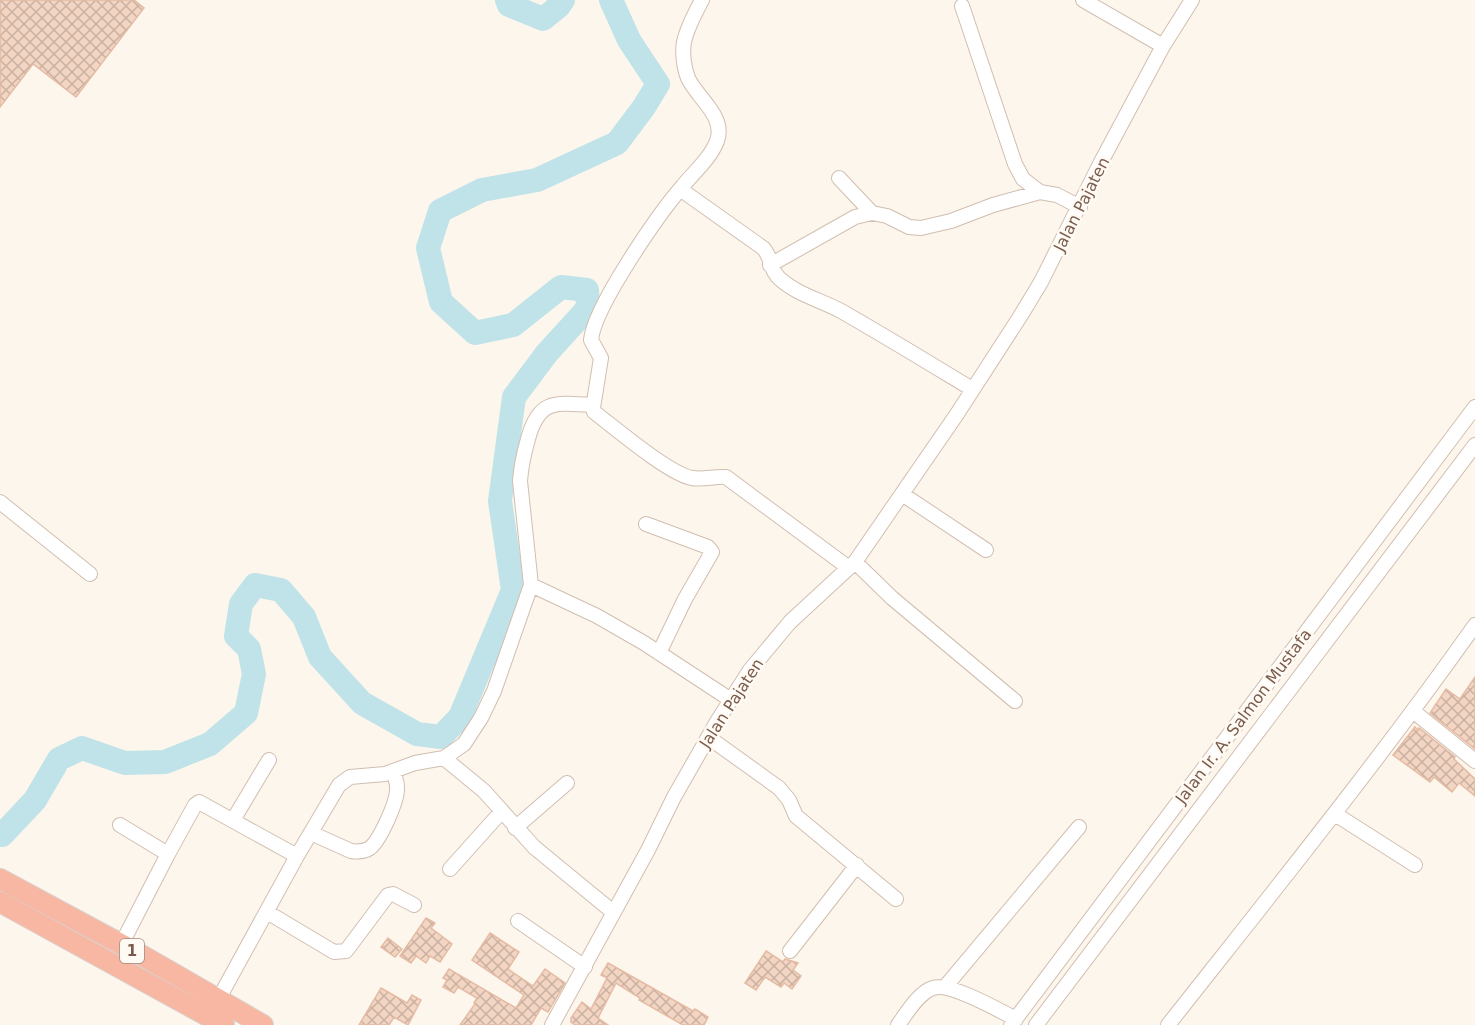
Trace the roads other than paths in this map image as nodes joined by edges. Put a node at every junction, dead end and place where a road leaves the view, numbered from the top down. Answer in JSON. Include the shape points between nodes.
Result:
{"nodes":[{"id":1,"x":702,"y":0,"type":"edge"},
{"id":2,"x":1083,"y":0,"type":"edge"},
{"id":3,"x":1192,"y":0,"type":"edge"},
{"id":4,"x":962,"y":6,"type":"dead end"},
{"id":5,"x":1163,"y":46,"type":"junction"},
{"id":6,"x":839,"y":177,"type":"dead end"},
{"id":7,"x":680,"y":189,"type":"junction"},
{"id":8,"x":1040,"y":192,"type":"junction"},
{"id":9,"x":1080,"y":207,"type":"junction"},
{"id":10,"x":872,"y":213,"type":"junction"},
{"id":11,"x":771,"y":265,"type":"junction"},
{"id":12,"x":972,"y":389,"type":"junction"},
{"id":13,"x":593,"y":405,"type":"junction"},
{"id":14,"x":1475,"y":407,"type":"edge"},
{"id":15,"x":1475,"y":445,"type":"edge"},
{"id":16,"x":902,"y":494,"type":"junction"},
{"id":17,"x":0,"y":502,"type":"edge"},
{"id":18,"x":646,"y":524,"type":"dead end"},
{"id":19,"x":986,"y":550,"type":"dead end"},
{"id":20,"x":852,"y":565,"type":"junction"},
{"id":21,"x":90,"y":574,"type":"dead end"},
{"id":22,"x":531,"y":585,"type":"junction"},
{"id":23,"x":1474,"y":630,"type":"edge"},
{"id":24,"x":659,"y":653,"type":"junction"},
{"id":25,"x":731,"y":700,"type":"junction"},
{"id":26,"x":1015,"y":700,"type":"dead end"},
{"id":27,"x":1413,"y":711,"type":"junction"},
{"id":28,"x":708,"y":737,"type":"junction"},
{"id":29,"x":444,"y":758,"type":"junction"},
{"id":30,"x":269,"y":760,"type":"dead end"},
{"id":31,"x":1475,"y":761,"type":"edge"},
{"id":32,"x":394,"y":772,"type":"junction"},
{"id":33,"x":567,"y":783,"type":"dead end"},
{"id":34,"x":502,"y":811,"type":"junction"},
{"id":35,"x":1335,"y":814,"type":"junction"},
{"id":36,"x":233,"y":820,"type":"junction"},
{"id":37,"x":120,"y":825,"type":"dead end"},
{"id":38,"x":1079,"y":827,"type":"dead end"},
{"id":39,"x":515,"y":828,"type":"junction"},
{"id":40,"x":311,"y":833,"type":"junction"},
{"id":41,"x":168,"y":854,"type":"junction"},
{"id":42,"x":297,"y":856,"type":"junction"},
{"id":43,"x":857,"y":865,"type":"junction"},
{"id":44,"x":1415,"y":866,"type":"dead end"},
{"id":45,"x":450,"y":869,"type":"dead end"},
{"id":46,"x":0,"y":879,"type":"edge"},
{"id":47,"x":896,"y":899,"type":"dead end"},
{"id":48,"x":0,"y":902,"type":"edge"},
{"id":49,"x":414,"y":905,"type":"dead end"},
{"id":50,"x":267,"y":912,"type":"junction"},
{"id":51,"x":613,"y":912,"type":"junction"},
{"id":52,"x":518,"y":921,"type":"dead end"},
{"id":53,"x":121,"y":945,"type":"junction"},
{"id":54,"x":790,"y":951,"type":"dead end"},
{"id":55,"x":585,"y":967,"type":"junction"},
{"id":56,"x":945,"y":987,"type":"junction"},
{"id":57,"x":218,"y":1000,"type":"junction"},
{"id":58,"x":1014,"y":1022,"type":"edge"},
{"id":59,"x":554,"y":1024,"type":"edge"},
{"id":60,"x":224,"y":1025,"type":"edge"},
{"id":61,"x":263,"y":1025,"type":"edge"},
{"id":62,"x":898,"y":1025,"type":"edge"},
{"id":63,"x":1036,"y":1025,"type":"edge"},
{"id":64,"x":1168,"y":1025,"type":"edge"}],
"edges":[{"from":1,"to":7,"type":"street","via":[[684,43],[684,57],[688,78],[717,120],[718,138],[712,152]]},
{"from":2,"to":5,"type":"street"},
{"from":3,"to":5,"type":"street","name":"Jalan Pajaten"},
{"from":4,"to":8,"type":"street","via":[[1015,164],[1023,179]]},
{"from":5,"to":9,"type":"street","name":"Jalan Pajaten"},
{"from":6,"to":10,"type":"street"},
{"from":7,"to":11,"type":"street","via":[[763,248]]},
{"from":7,"to":13,"type":"street","via":[[598,316],[591,340],[599,364]]},
{"from":8,"to":9,"type":"street","via":[[1057,195]]},
{"from":8,"to":10,"type":"street","via":[[921,228]]},
{"from":9,"to":12,"type":"street","name":"Jalan Pajaten","via":[[1026,307]]},
{"from":10,"to":11,"type":"street","via":[[855,217]]},
{"from":11,"to":12,"type":"street","via":[[778,278],[808,298],[837,309]]},
{"from":12,"to":16,"type":"street","name":"Jalan Pajaten"},
{"from":13,"to":20,"type":"street","via":[[594,412],[679,474],[694,479],[726,477]]},
{"from":13,"to":22,"type":"street","via":[[548,407],[539,412],[532,426],[520,481]]},
{"from":14,"to":58,"type":"street","name":"Jalan Ir. A. Salmon Mustafa"},
{"from":15,"to":63,"type":"street","name":"Jalan Ir. A. Salmon Mustafa"},
{"from":16,"to":19,"type":"street"},
{"from":16,"to":20,"type":"street","name":"Jalan Pajaten"},
{"from":17,"to":21,"type":"street"},
{"from":18,"to":24,"type":"street","via":[[708,547],[712,552]]},
{"from":20,"to":25,"type":"street","name":"Jalan Pajaten","via":[[767,647]]},
{"from":20,"to":26,"type":"street"},
{"from":22,"to":24,"type":"street","via":[[597,616]]},
{"from":22,"to":29,"type":"street","via":[[481,717],[464,744]]},
{"from":23,"to":27,"type":"street"},
{"from":24,"to":25,"type":"street"},
{"from":25,"to":28,"type":"street","name":"Jalan Pajaten"},
{"from":27,"to":31,"type":"street"},
{"from":27,"to":35,"type":"street"},
{"from":28,"to":43,"type":"street","via":[[779,788],[796,816]]},
{"from":28,"to":51,"type":"street","name":"Jalan Pajaten"},
{"from":29,"to":32,"type":"street"},
{"from":29,"to":34,"type":"street"},
{"from":30,"to":36,"type":"street"},
{"from":32,"to":40,"type":"street","via":[[346,779]]},
{"from":32,"to":40,"type":"street","via":[[398,790],[395,800],[369,849],[351,851]]},
{"from":33,"to":39,"type":"street"},
{"from":34,"to":39,"type":"street"},
{"from":34,"to":45,"type":"street"},
{"from":35,"to":44,"type":"street"},
{"from":35,"to":64,"type":"street"},
{"from":36,"to":41,"type":"street","via":[[200,802]]},
{"from":36,"to":42,"type":"street"},
{"from":37,"to":41,"type":"street"},
{"from":38,"to":56,"type":"street"},
{"from":39,"to":51,"type":"street"},
{"from":40,"to":42,"type":"street"},
{"from":41,"to":53,"type":"street"},
{"from":42,"to":50,"type":"street"},
{"from":43,"to":47,"type":"street"},
{"from":43,"to":54,"type":"street"},
{"from":46,"to":53,"type":"highway","number":"1"},
{"from":48,"to":60,"type":"highway","number":"1"},
{"from":49,"to":50,"type":"street","via":[[388,895],[346,951],[340,953]]},
{"from":50,"to":57,"type":"street"},
{"from":51,"to":55,"type":"street","name":"Jalan Pajaten"},
{"from":52,"to":55,"type":"street"},
{"from":53,"to":57,"type":"highway","number":"1"},
{"from":55,"to":59,"type":"street","name":"Jalan Pajaten"},
{"from":56,"to":58,"type":"street","via":[[980,1001]]},
{"from":56,"to":62,"type":"street","via":[[932,988],[924,994]]},
{"from":57,"to":61,"type":"highway","number":"1"}]}
